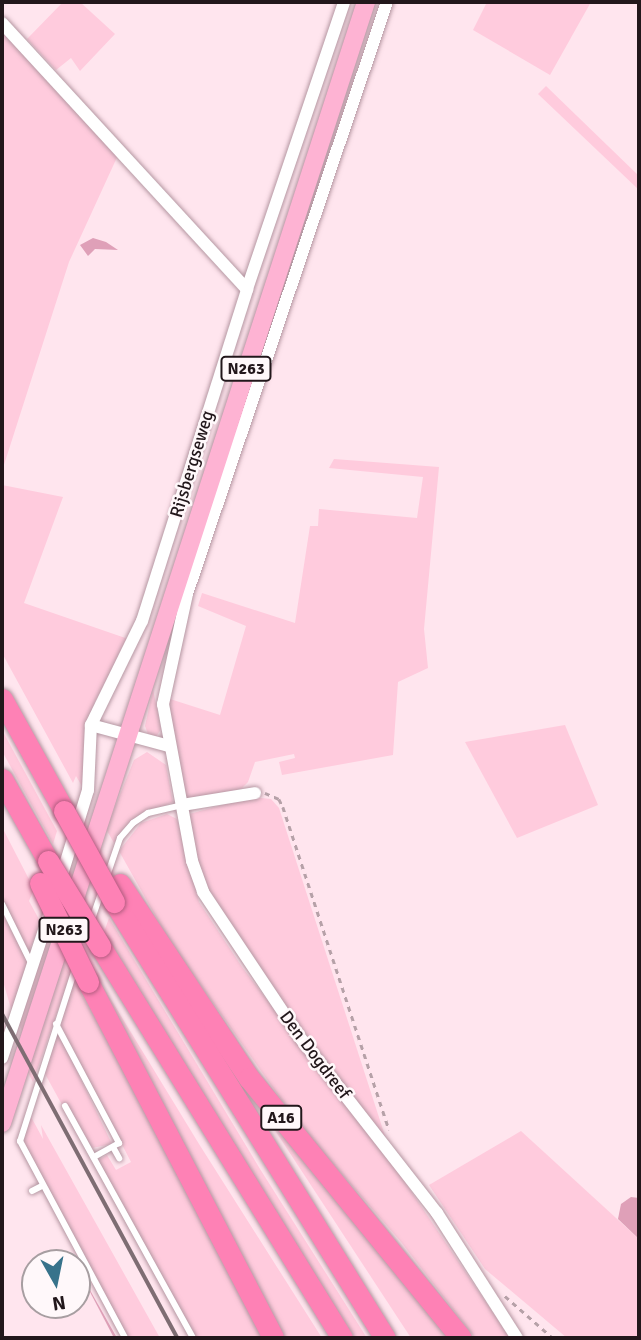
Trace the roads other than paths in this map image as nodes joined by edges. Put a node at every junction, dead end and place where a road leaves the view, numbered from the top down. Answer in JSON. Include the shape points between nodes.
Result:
{"nodes":[{"id":1,"x":344,"y":2,"type":"edge"},
{"id":2,"x":366,"y":2,"type":"edge"},
{"id":3,"x":387,"y":2,"type":"edge"},
{"id":4,"x":2,"y":23,"type":"edge"},
{"id":5,"x":247,"y":289,"type":"junction"},
{"id":6,"x":2,"y":699,"type":"edge"},
{"id":7,"x":91,"y":725,"type":"junction"},
{"id":8,"x":127,"y":737,"type":"junction"},
{"id":9,"x":169,"y":746,"type":"junction"},
{"id":10,"x":2,"y":779,"type":"edge"},
{"id":11,"x":255,"y":793,"type":"road end"},
{"id":12,"x":182,"y":805,"type":"junction"},
{"id":13,"x":26,"y":824,"type":"junction"},
{"id":14,"x":117,"y":893,"type":"junction"},
{"id":15,"x":2,"y":904,"type":"edge"},
{"id":16,"x":89,"y":944,"type":"junction"},
{"id":17,"x":32,"y":965,"type":"junction"},
{"id":18,"x":56,"y":1024,"type":"junction"},
{"id":19,"x":2,"y":1058,"type":"edge"},
{"id":20,"x":65,"y":1106,"type":"dead end"},
{"id":21,"x":2,"y":1123,"type":"edge"},
{"id":22,"x":113,"y":1147,"type":"junction"},
{"id":23,"x":94,"y":1157,"type":"junction"},
{"id":24,"x":119,"y":1158,"type":"dead end"},
{"id":25,"x":42,"y":1186,"type":"junction"},
{"id":26,"x":32,"y":1191,"type":"dead end"},
{"id":27,"x":125,"y":1338,"type":"edge"},
{"id":28,"x":193,"y":1338,"type":"edge"},
{"id":29,"x":274,"y":1338,"type":"edge"},
{"id":30,"x":342,"y":1338,"type":"edge"},
{"id":31,"x":385,"y":1338,"type":"edge"},
{"id":32,"x":461,"y":1338,"type":"edge"},
{"id":33,"x":517,"y":1338,"type":"edge"}],
"edges":[{"from":1,"to":5,"type":"street","name":"Rijsbergseweg"},
{"from":2,"to":8,"type":"main road","name":"Rijsbergseweg","number":"N263"},
{"from":3,"to":9,"type":"street","name":"Rijsbergseweg","via":[[187,594],[163,704]]},
{"from":4,"to":5,"type":"street"},
{"from":5,"to":7,"type":"street","name":"Rijsbergseweg","via":[[142,621]]},
{"from":6,"to":14,"type":"highway","number":"A16","bridge":true,"via":[[88,853]]},
{"from":7,"to":8,"type":"street"},
{"from":7,"to":17,"type":"street","via":[[88,790]]},
{"from":8,"to":9,"type":"street"},
{"from":8,"to":21,"type":"main road","name":"Rijsbergseweg","number":"N263"},
{"from":9,"to":12,"type":"street","name":"Den Dogdreef"},
{"from":10,"to":13,"type":"highway"},
{"from":11,"to":12,"type":"street"},
{"from":12,"to":16,"type":"lane","via":[[148,813],[123,832]]},
{"from":12,"to":33,"type":"street","name":"Den Dogdreef","via":[[203,892],[301,1040],[437,1213]]},
{"from":13,"to":16,"type":"highway","bridge":true},
{"from":13,"to":29,"type":"highway","bridge":true,"via":[[40,883]]},
{"from":14,"to":31,"type":"highway","number":"A16"},
{"from":14,"to":32,"type":"highway","number":"A16","via":[[249,1078]]},
{"from":15,"to":17,"type":"lane"},
{"from":16,"to":18,"type":"lane"},
{"from":16,"to":30,"type":"highway"},
{"from":17,"to":19,"type":"street"},
{"from":18,"to":22,"type":"lane","via":[[119,1143]]},
{"from":18,"to":25,"type":"lane","via":[[20,1141]]},
{"from":20,"to":23,"type":"lane"},
{"from":22,"to":23,"type":"lane"},
{"from":22,"to":24,"type":"lane"},
{"from":23,"to":28,"type":"lane"},
{"from":25,"to":26,"type":"lane"},
{"from":25,"to":27,"type":"lane"}]}
